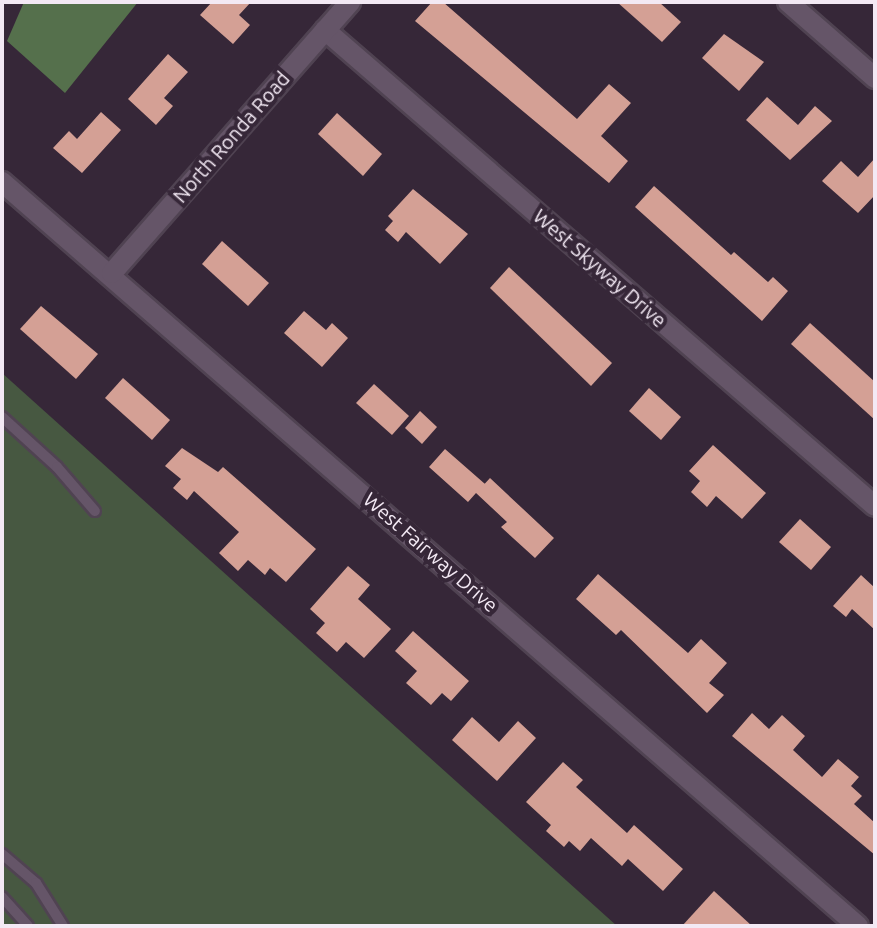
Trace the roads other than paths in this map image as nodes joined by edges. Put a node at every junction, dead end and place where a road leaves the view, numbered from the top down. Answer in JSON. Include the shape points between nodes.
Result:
{"nodes":[{"id":1,"x":350,"y":2,"type":"edge"},
{"id":2,"x":788,"y":2,"type":"edge"},
{"id":3,"x":325,"y":30,"type":"junction"},
{"id":4,"x":875,"y":78,"type":"edge"},
{"id":5,"x":2,"y":182,"type":"edge"},
{"id":6,"x":112,"y":273,"type":"junction"},
{"id":7,"x":2,"y":417,"type":"edge"},
{"id":8,"x":875,"y":506,"type":"edge"},
{"id":9,"x":95,"y":511,"type":"dead end"},
{"id":10,"x":2,"y":854,"type":"edge"},
{"id":11,"x":2,"y":897,"type":"edge"},
{"id":12,"x":28,"y":926,"type":"edge"},
{"id":13,"x":63,"y":926,"type":"edge"},
{"id":14,"x":858,"y":926,"type":"edge"}],
"edges":[{"from":1,"to":3,"type":"street","name":"North Ronda Road"},
{"from":2,"to":4,"type":"street"},
{"from":3,"to":6,"type":"street","name":"North Ronda Road"},
{"from":3,"to":8,"type":"street","name":"West Skyway Drive"},
{"from":5,"to":6,"type":"street","name":"West Fairway Drive"},
{"from":6,"to":14,"type":"street","name":"West Fairway Drive"},
{"from":7,"to":9,"type":"lane"},
{"from":10,"to":13,"type":"lane","via":[[36,883]]},
{"from":11,"to":12,"type":"lane"}]}
